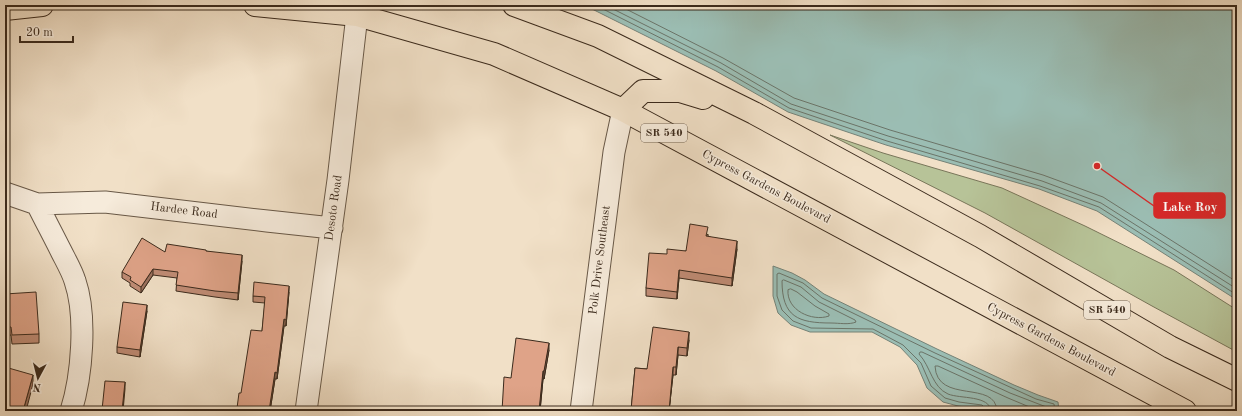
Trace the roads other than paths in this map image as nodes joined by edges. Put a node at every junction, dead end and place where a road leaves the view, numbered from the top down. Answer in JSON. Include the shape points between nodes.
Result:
{"nodes":[{"id":1,"x":42,"y":5,"type":"edge"},
{"id":2,"x":255,"y":5,"type":"edge"},
{"id":3,"x":514,"y":5,"type":"edge"},
{"id":4,"x":5,"y":9,"type":"edge"},
{"id":5,"x":357,"y":10,"type":"edge"},
{"id":6,"x":623,"y":110,"type":"junction"},
{"id":7,"x":754,"y":113,"type":"junction"},
{"id":8,"x":5,"y":193,"type":"edge"},
{"id":9,"x":37,"y":204,"type":"junction"},
{"id":10,"x":332,"y":228,"type":"junction"},
{"id":11,"x":1237,"y":380,"type":"edge"},
{"id":12,"x":71,"y":411,"type":"edge"},
{"id":13,"x":306,"y":411,"type":"edge"},
{"id":14,"x":581,"y":411,"type":"edge"},
{"id":15,"x":1185,"y":411,"type":"edge"}],
"edges":[{"from":1,"to":4,"type":"main road"},
{"from":2,"to":5,"type":"main road","name":"Cypress Gardens Boulevard","number":"SR 540"},
{"from":3,"to":7,"type":"main road","number":"SR 540","via":[[598,36]]},
{"from":5,"to":6,"type":"main road","name":"Cypress Gardens Boulevard","number":"SR 540","via":[[494,54]]},
{"from":5,"to":10,"type":"street","name":"Desoto Road"},
{"from":6,"to":7,"type":"main road","via":[[643,91],[680,91]]},
{"from":6,"to":14,"type":"street","name":"Polk Drive Southeast","via":[[614,152]]},
{"from":6,"to":15,"type":"main road","name":"Cypress Gardens Boulevard","number":"SR 540"},
{"from":7,"to":11,"type":"main road","number":"SR 540","via":[[980,236],[1170,347]]},
{"from":8,"to":9,"type":"street"},
{"from":9,"to":10,"type":"street","name":"Hardee Road","via":[[105,202]]},
{"from":9,"to":12,"type":"street","via":[[70,270],[79,299],[82,322],[81,349]]},
{"from":10,"to":13,"type":"street","name":"Desoto Road"}]}
